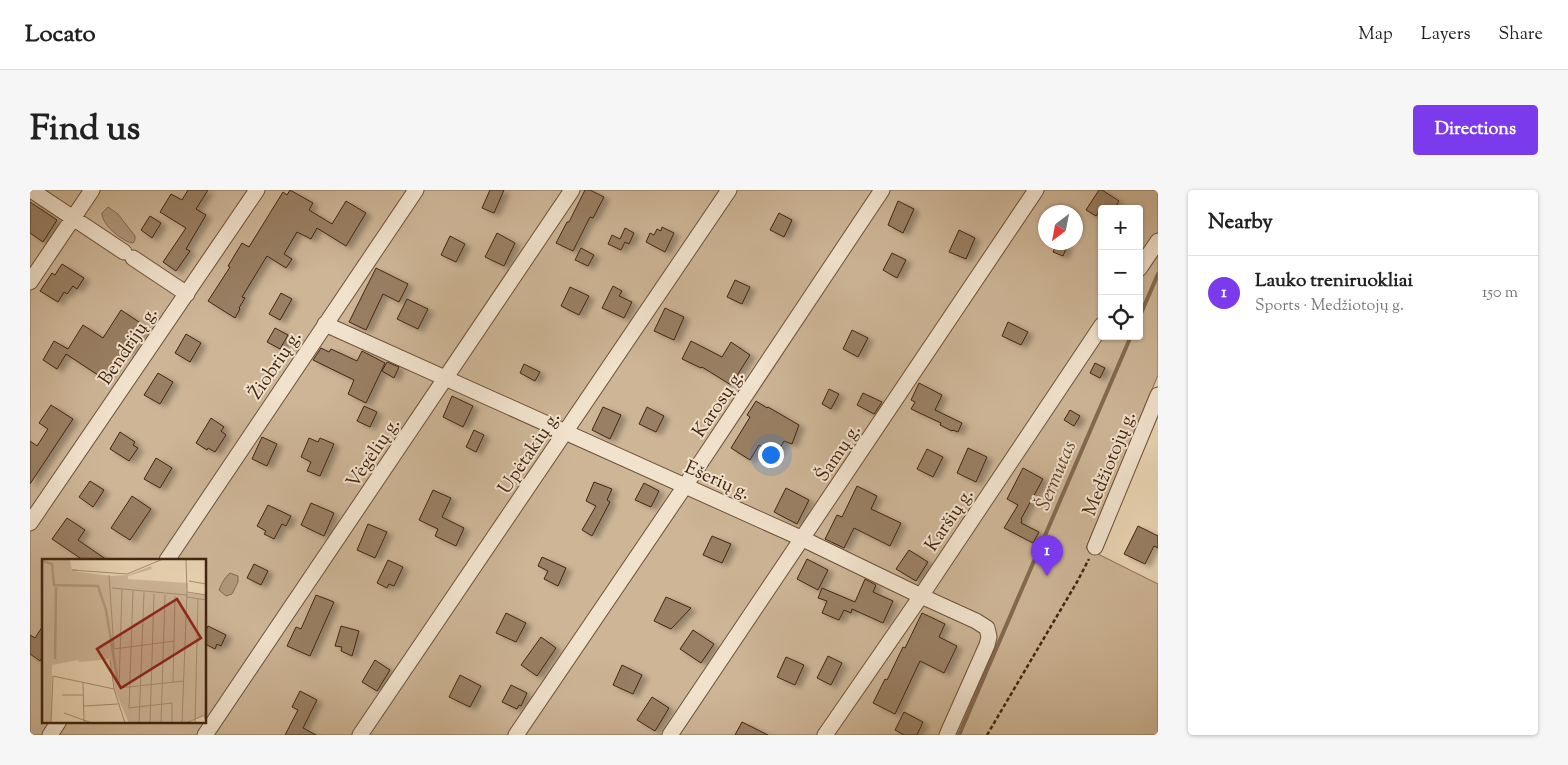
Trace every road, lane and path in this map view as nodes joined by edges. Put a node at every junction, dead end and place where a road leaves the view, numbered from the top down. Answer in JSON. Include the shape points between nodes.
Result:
{"nodes":[{"id":1,"x":31,"y":190,"type":"edge"},
{"id":2,"x":92,"y":190,"type":"edge"},
{"id":3,"x":257,"y":190,"type":"edge"},
{"id":4,"x":416,"y":190,"type":"edge"},
{"id":5,"x":572,"y":190,"type":"edge"},
{"id":6,"x":729,"y":190,"type":"edge"},
{"id":7,"x":882,"y":190,"type":"edge"},
{"id":8,"x":1036,"y":190,"type":"edge"},
{"id":9,"x":73,"y":218,"type":"junction"},
{"id":10,"x":1158,"y":241,"type":"edge"},
{"id":11,"x":1143,"y":263,"type":"edge"},
{"id":12,"x":30,"y":282,"type":"edge"},
{"id":13,"x":187,"y":294,"type":"junction"},
{"id":14,"x":325,"y":324,"type":"junction"},
{"id":15,"x":1098,"y":331,"type":"edge"},
{"id":16,"x":446,"y":378,"type":"junction"},
{"id":17,"x":1158,"y":395,"type":"edge"},
{"id":18,"x":566,"y":432,"type":"junction"},
{"id":19,"x":685,"y":486,"type":"junction"},
{"id":20,"x":30,"y":523,"type":"edge"},
{"id":21,"x":803,"y":539,"type":"junction"},
{"id":22,"x":1095,"y":546,"type":"joint"},
{"id":23,"x":168,"y":559,"type":"edge"},
{"id":24,"x":921,"y":596,"type":"junction"},
{"id":25,"x":58,"y":722,"type":"edge"},
{"id":26,"x":50,"y":735,"type":"edge"},
{"id":27,"x":205,"y":735,"type":"edge"},
{"id":28,"x":360,"y":735,"type":"edge"},
{"id":29,"x":516,"y":735,"type":"edge"},
{"id":30,"x":670,"y":735,"type":"edge"},
{"id":31,"x":825,"y":735,"type":"edge"},
{"id":32,"x":947,"y":735,"type":"edge"},
{"id":33,"x":988,"y":735,"type":"edge"}],
"edges":[{"from":1,"to":9,"type":"street"},
{"from":2,"to":9,"type":"street"},
{"from":3,"to":13,"type":"street","name":"Bendrijų g."},
{"from":4,"to":14,"type":"street","name":"Žiobrių g."},
{"from":5,"to":16,"type":"street","name":"Vėgėlių g."},
{"from":6,"to":18,"type":"street","name":"Upėtakių g."},
{"from":7,"to":19,"type":"street","name":"Karosų g."},
{"from":8,"to":21,"type":"street","name":"Šamų g."},
{"from":9,"to":12,"type":"street"},
{"from":9,"to":13,"type":"street"},
{"from":10,"to":11,"type":"street"},
{"from":13,"to":20,"type":"street","name":"Bendrijų g."},
{"from":14,"to":16,"type":"street","name":"Ešerių g."},
{"from":14,"to":23,"type":"street","name":"Žiobrių g."},
{"from":15,"to":24,"type":"street","name":"Karšių g."},
{"from":16,"to":18,"type":"street","name":"Ešerių g."},
{"from":16,"to":27,"type":"street","name":"Vėgėlių g."},
{"from":17,"to":22,"type":"street","name":"Medžiotojų g."},
{"from":18,"to":19,"type":"street","name":"Ešerių g."},
{"from":18,"to":28,"type":"street","name":"Upėtakių g."},
{"from":19,"to":21,"type":"street","name":"Ešerių g."},
{"from":19,"to":29,"type":"street","name":"Karosų g."},
{"from":21,"to":24,"type":"street","name":"Ešerių g."},
{"from":21,"to":30,"type":"street","name":"Šamų g."},
{"from":22,"to":33,"type":"path"},
{"from":24,"to":31,"type":"street","name":"Karšių g."},
{"from":24,"to":32,"type":"street","name":"Ešerių g.","via":[[976,621],[987,628],[989,637]]},
{"from":25,"to":26,"type":"street"}]}
